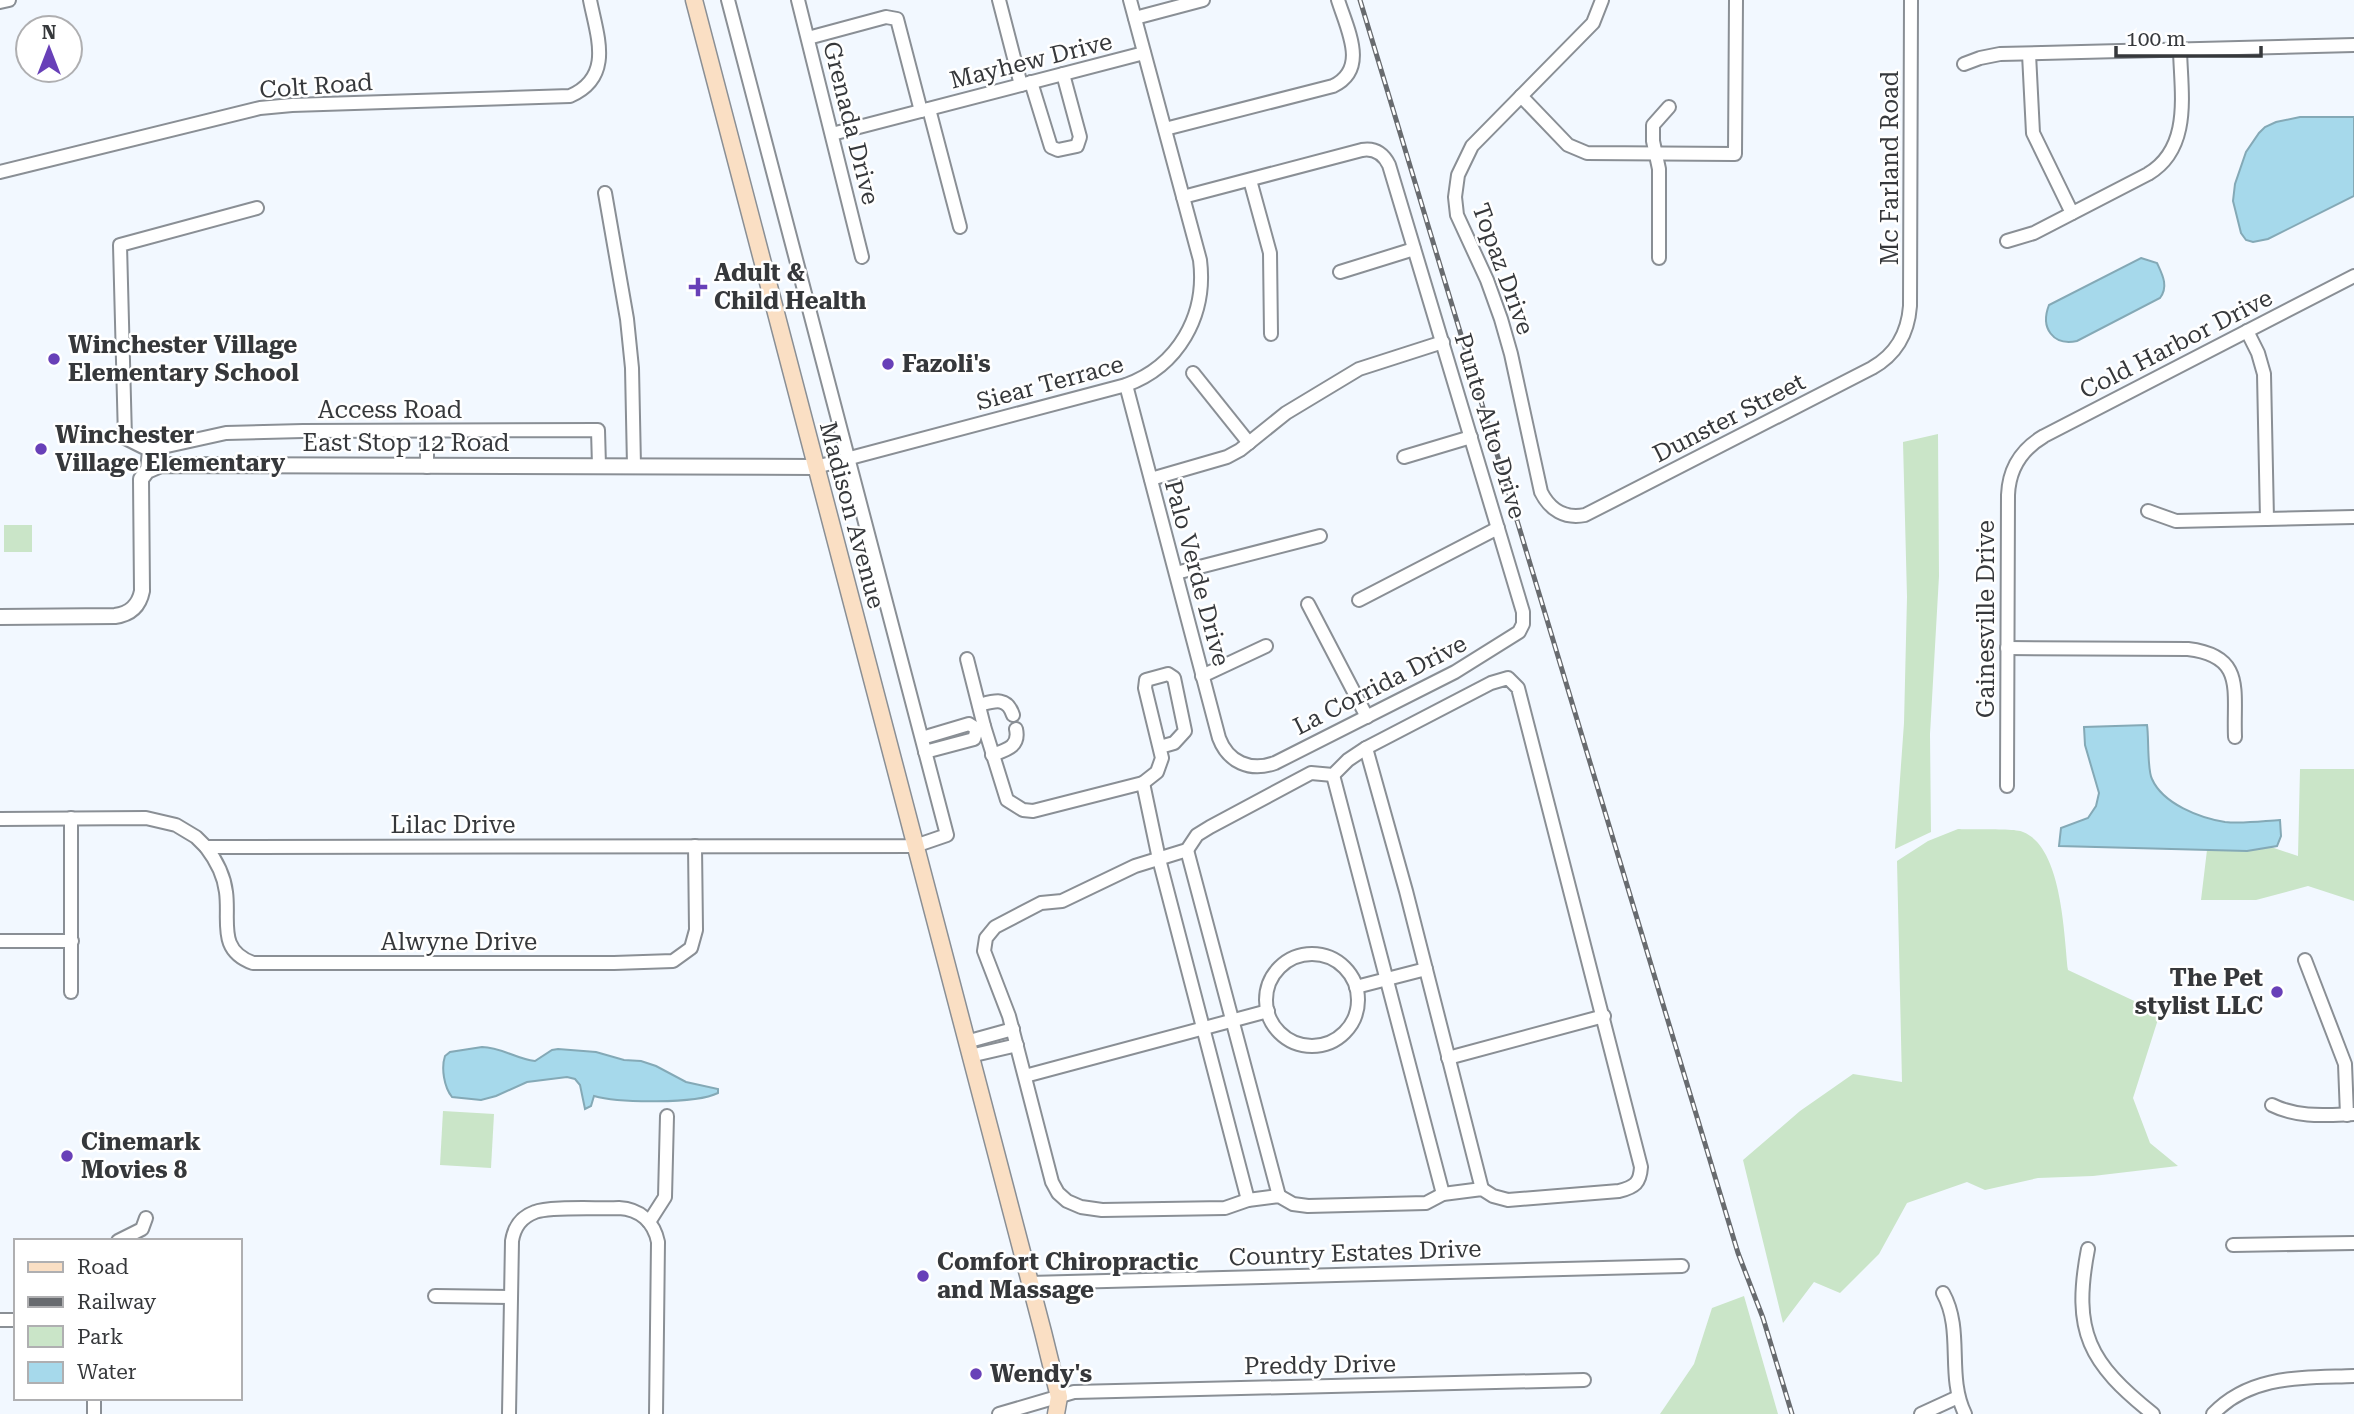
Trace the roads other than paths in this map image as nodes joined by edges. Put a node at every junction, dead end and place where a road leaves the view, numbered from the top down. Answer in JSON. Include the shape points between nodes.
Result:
{"nodes":[{"id":1,"x":9,"y":0,"type":"edge"},
{"id":2,"x":590,"y":0,"type":"edge"},
{"id":3,"x":694,"y":0,"type":"edge"},
{"id":4,"x":728,"y":0,"type":"edge"},
{"id":5,"x":999,"y":0,"type":"edge"},
{"id":6,"x":1130,"y":0,"type":"edge"},
{"id":7,"x":1203,"y":0,"type":"edge"},
{"id":8,"x":1338,"y":0,"type":"edge"},
{"id":9,"x":1602,"y":0,"type":"edge"},
{"id":10,"x":1737,"y":0,"type":"edge"},
{"id":11,"x":1911,"y":0,"type":"edge"},
{"id":12,"x":801,"y":1,"type":"edge"},
{"id":13,"x":0,"y":2,"type":"edge"},
{"id":14,"x":1135,"y":18,"type":"junction"},
{"id":15,"x":808,"y":38,"type":"junction"},
{"id":16,"x":2354,"y":45,"type":"edge"},
{"id":17,"x":2180,"y":50,"type":"junction"},
{"id":18,"x":1144,"y":53,"type":"junction"},
{"id":19,"x":2029,"y":54,"type":"junction"},
{"id":20,"x":1964,"y":64,"type":"dead end"},
{"id":21,"x":1063,"y":74,"type":"junction"},
{"id":22,"x":1026,"y":83,"type":"junction"},
{"id":23,"x":1521,"y":96,"type":"junction"},
{"id":24,"x":1669,"y":107,"type":"dead end"},
{"id":25,"x":925,"y":110,"type":"junction"},
{"id":26,"x":1165,"y":129,"type":"junction"},
{"id":27,"x":832,"y":134,"type":"junction"},
{"id":28,"x":1657,"y":153,"type":"junction"},
{"id":29,"x":0,"y":172,"type":"edge"},
{"id":30,"x":1250,"y":180,"type":"junction"},
{"id":31,"x":605,"y":193,"type":"dead end"},
{"id":32,"x":1183,"y":197,"type":"junction"},
{"id":33,"x":257,"y":208,"type":"dead end"},
{"id":34,"x":2072,"y":213,"type":"junction"},
{"id":35,"x":960,"y":227,"type":"dead end"},
{"id":36,"x":2007,"y":241,"type":"dead end"},
{"id":37,"x":1415,"y":249,"type":"junction"},
{"id":38,"x":862,"y":257,"type":"dead end"},
{"id":39,"x":1659,"y":258,"type":"dead end"},
{"id":40,"x":1340,"y":272,"type":"dead end"},
{"id":41,"x":2354,"y":276,"type":"edge"},
{"id":42,"x":2247,"y":331,"type":"junction"},
{"id":43,"x":1271,"y":334,"type":"dead end"},
{"id":44,"x":1904,"y":336,"type":"joint"},
{"id":45,"x":1443,"y":342,"type":"junction"},
{"id":46,"x":1193,"y":373,"type":"dead end"},
{"id":47,"x":1126,"y":385,"type":"junction"},
{"id":48,"x":427,"y":431,"type":"junction"},
{"id":49,"x":1471,"y":437,"type":"junction"},
{"id":50,"x":1249,"y":443,"type":"junction"},
{"id":51,"x":149,"y":450,"type":"junction"},
{"id":52,"x":2021,"y":456,"type":"joint"},
{"id":53,"x":1404,"y":457,"type":"dead end"},
{"id":54,"x":848,"y":458,"type":"junction"},
{"id":55,"x":599,"y":466,"type":"junction"},
{"id":56,"x":634,"y":466,"type":"junction"},
{"id":57,"x":427,"y":467,"type":"junction"},
{"id":58,"x":816,"y":467,"type":"junction"},
{"id":59,"x":147,"y":471,"type":"junction"},
{"id":60,"x":1151,"y":479,"type":"junction"},
{"id":61,"x":2148,"y":511,"type":"dead end"},
{"id":62,"x":1561,"y":513,"type":"joint"},
{"id":63,"x":2354,"y":517,"type":"edge"},
{"id":64,"x":2267,"y":519,"type":"junction"},
{"id":65,"x":1498,"y":528,"type":"junction"},
{"id":66,"x":1321,"y":536,"type":"dead end"},
{"id":67,"x":1176,"y":573,"type":"junction"},
{"id":68,"x":1359,"y":600,"type":"dead end"},
{"id":69,"x":1308,"y":604,"type":"dead end"},
{"id":70,"x":1523,"y":616,"type":"joint"},
{"id":71,"x":0,"y":617,"type":"edge"},
{"id":72,"x":1266,"y":646,"type":"dead end"},
{"id":73,"x":2007,"y":648,"type":"junction"},
{"id":74,"x":967,"y":659,"type":"dead end"},
{"id":75,"x":1202,"y":676,"type":"junction"},
{"id":76,"x":979,"y":705,"type":"junction"},
{"id":77,"x":1013,"y":715,"type":"dead end"},
{"id":78,"x":1367,"y":717,"type":"junction"},
{"id":79,"x":980,"y":727,"type":"junction"},
{"id":80,"x":1016,"y":729,"type":"dead end"},
{"id":81,"x":2235,"y":737,"type":"dead end"},
{"id":82,"x":922,"y":738,"type":"junction"},
{"id":83,"x":1160,"y":747,"type":"junction"},
{"id":84,"x":1366,"y":748,"type":"junction"},
{"id":85,"x":925,"y":752,"type":"junction"},
{"id":86,"x":992,"y":755,"type":"junction"},
{"id":87,"x":1240,"y":763,"type":"joint"},
{"id":88,"x":1333,"y":775,"type":"junction"},
{"id":89,"x":1143,"y":783,"type":"junction"},
{"id":90,"x":2007,"y":786,"type":"dead end"},
{"id":91,"x":71,"y":818,"type":"junction"},
{"id":92,"x":0,"y":819,"type":"edge"},
{"id":93,"x":695,"y":845,"type":"junction"},
{"id":94,"x":915,"y":845,"type":"junction"},
{"id":95,"x":206,"y":847,"type":"junction"},
{"id":96,"x":1187,"y":850,"type":"junction"},
{"id":97,"x":1159,"y":859,"type":"junction"},
{"id":98,"x":0,"y":941,"type":"edge"},
{"id":99,"x":72,"y":941,"type":"junction"},
{"id":100,"x":2305,"y":960,"type":"dead end"},
{"id":101,"x":1426,"y":969,"type":"junction"},
{"id":102,"x":1388,"y":980,"type":"junction"},
{"id":103,"x":1356,"y":987,"type":"junction"},
{"id":104,"x":71,"y":992,"type":"dead end"},
{"id":105,"x":1268,"y":1011,"type":"junction"},
{"id":106,"x":1604,"y":1016,"type":"junction"},
{"id":107,"x":1233,"y":1020,"type":"junction"},
{"id":108,"x":1202,"y":1028,"type":"junction"},
{"id":109,"x":1013,"y":1029,"type":"junction"},
{"id":110,"x":1017,"y":1045,"type":"junction"},
{"id":111,"x":968,"y":1049,"type":"junction"},
{"id":112,"x":1448,"y":1058,"type":"junction"},
{"id":113,"x":1025,"y":1076,"type":"junction"},
{"id":114,"x":2272,"y":1105,"type":"dead end"},
{"id":115,"x":2351,"y":1114,"type":"edge"},
{"id":116,"x":667,"y":1116,"type":"dead end"},
{"id":117,"x":1482,"y":1189,"type":"junction"},
{"id":118,"x":1443,"y":1194,"type":"junction"},
{"id":119,"x":1279,"y":1196,"type":"junction"},
{"id":120,"x":1248,"y":1200,"type":"junction"},
{"id":121,"x":146,"y":1218,"type":"dead end"},
{"id":122,"x":648,"y":1221,"type":"junction"},
{"id":123,"x":121,"y":1239,"type":"edge"},
{"id":124,"x":2354,"y":1243,"type":"edge"},
{"id":125,"x":2232,"y":1245,"type":"dead end"},
{"id":126,"x":2088,"y":1249,"type":"dead end"},
{"id":127,"x":1682,"y":1266,"type":"dead end"},
{"id":128,"x":1029,"y":1283,"type":"junction"},
{"id":129,"x":1943,"y":1293,"type":"dead end"},
{"id":130,"x":435,"y":1296,"type":"dead end"},
{"id":131,"x":511,"y":1297,"type":"junction"},
{"id":132,"x":2354,"y":1376,"type":"edge"},
{"id":133,"x":1584,"y":1380,"type":"dead end"},
{"id":134,"x":1059,"y":1396,"type":"junction"},
{"id":135,"x":1958,"y":1397,"type":"junction"},
{"id":136,"x":509,"y":1414,"type":"edge"},
{"id":137,"x":656,"y":1414,"type":"edge"},
{"id":138,"x":999,"y":1414,"type":"edge"},
{"id":139,"x":1056,"y":1414,"type":"edge"},
{"id":140,"x":1071,"y":1414,"type":"edge"},
{"id":141,"x":1921,"y":1414,"type":"edge"},
{"id":142,"x":1965,"y":1414,"type":"edge"},
{"id":143,"x":2154,"y":1414,"type":"edge"},
{"id":144,"x":2213,"y":1414,"type":"edge"}],
"edges":[{"from":1,"to":13,"type":"street"},
{"from":2,"to":29,"type":"street","name":"Colt Road","via":[[600,52],[598,66],[593,79],[574,94],[260,108]]},
{"from":3,"to":58,"type":"main road","name":"Madison Avenue"},
{"from":4,"to":54,"type":"street"},
{"from":5,"to":22,"type":"street"},
{"from":6,"to":14,"type":"street","name":"Siear Terrace"},
{"from":7,"to":14,"type":"street"},
{"from":8,"to":26,"type":"street","via":[[1353,50],[1350,72],[1343,80]]},
{"from":9,"to":23,"type":"street","name":"Topaz Drive","via":[[1593,23]]},
{"from":10,"to":28,"type":"street","via":[[1735,154]]},
{"from":11,"to":44,"type":"street","name":"Mc Farland Road","via":[[1910,306]]},
{"from":12,"to":15,"type":"street","name":"Grenada Drive"},
{"from":14,"to":18,"type":"street","name":"Siear Terrace"},
{"from":15,"to":25,"type":"street","via":[[897,19]]},
{"from":15,"to":27,"type":"street","name":"Grenada Drive"},
{"from":16,"to":17,"type":"street"},
{"from":17,"to":19,"type":"street"},
{"from":17,"to":34,"type":"street","via":[[2181,126],[2168,156],[2153,171]]},
{"from":18,"to":21,"type":"street","name":"Mayhew Drive"},
{"from":18,"to":26,"type":"street","name":"Siear Terrace"},
{"from":19,"to":20,"type":"street","via":[[1990,56]]},
{"from":19,"to":34,"type":"street","via":[[2033,133]]},
{"from":21,"to":22,"type":"street","name":"Mayhew Drive"},
{"from":21,"to":22,"type":"street","via":[[1080,140],[1077,146],[1051,147]]},
{"from":22,"to":25,"type":"street","name":"Mayhew Drive"},
{"from":23,"to":28,"type":"street","via":[[1575,149]]},
{"from":23,"to":62,"type":"street","name":"Topaz Drive","via":[[1469,150],[1458,174],[1455,206],[1507,337],[1541,492]]},
{"from":24,"to":28,"type":"street","via":[[1653,124]]},
{"from":25,"to":27,"type":"street","name":"Mayhew Drive"},
{"from":25,"to":35,"type":"street","name":"Mayhew Drive"},
{"from":26,"to":32,"type":"street","name":"Siear Terrace"},
{"from":27,"to":38,"type":"street","name":"Grenada Drive"},
{"from":28,"to":39,"type":"street"},
{"from":30,"to":32,"type":"street"},
{"from":30,"to":37,"type":"street","name":"Punto Alto Drive","via":[[1362,150],[1379,153],[1389,165]]},
{"from":30,"to":43,"type":"street","via":[[1271,262]]},
{"from":31,"to":56,"type":"street","via":[[631,356]]},
{"from":32,"to":47,"type":"street","name":"Siear Terrace","via":[[1200,265],[1195,315],[1166,362]]},
{"from":33,"to":51,"type":"street","via":[[120,245],[125,438]]},
{"from":34,"to":36,"type":"street"},
{"from":37,"to":40,"type":"street"},
{"from":37,"to":45,"type":"street","name":"Punto Alto Drive"},
{"from":41,"to":42,"type":"street","name":"Cold Harbor Drive"},
{"from":42,"to":52,"type":"street","name":"Cold Harbor Drive","via":[[2044,436]]},
{"from":42,"to":64,"type":"street","via":[[2264,374]]},
{"from":44,"to":62,"type":"street","name":"Dunster Street","via":[[1880,363],[1724,445],[1586,515]]},
{"from":45,"to":49,"type":"street","name":"Punto Alto Drive"},
{"from":45,"to":50,"type":"street","via":[[1359,369],[1286,413]]},
{"from":46,"to":50,"type":"street"},
{"from":47,"to":54,"type":"street","name":"Siear Terrace"},
{"from":47,"to":60,"type":"street","name":"Palo Verde Drive"},
{"from":48,"to":51,"type":"street","name":"Access Road","via":[[226,433]]},
{"from":48,"to":55,"type":"street","name":"Access Road","via":[[598,430]]},
{"from":48,"to":57,"type":"street"},
{"from":49,"to":53,"type":"street"},
{"from":49,"to":65,"type":"street","name":"Punto Alto Drive"},
{"from":50,"to":60,"type":"street","via":[[1222,459]]},
{"from":51,"to":59,"type":"street"},
{"from":52,"to":73,"type":"street","name":"Gainesville Drive","via":[[2008,488]]},
{"from":54,"to":58,"type":"street","name":"Siear Terrace"},
{"from":54,"to":82,"type":"street"},
{"from":55,"to":56,"type":"street","name":"East Stop 12 Road"},
{"from":55,"to":57,"type":"street","name":"East Stop 12 Road"},
{"from":56,"to":58,"type":"street","name":"East Stop 12 Road"},
{"from":57,"to":59,"type":"street","name":"East Stop 12 Road","via":[[161,465]]},
{"from":58,"to":94,"type":"main road","name":"Madison Avenue"},
{"from":59,"to":71,"type":"street","via":[[141,479],[142,591],[133,609],[115,616]]},
{"from":60,"to":67,"type":"street","name":"Palo Verde Drive"},
{"from":61,"to":64,"type":"street","via":[[2176,521]]},
{"from":63,"to":64,"type":"street"},
{"from":65,"to":68,"type":"street"},
{"from":65,"to":70,"type":"street","name":"Punto Alto Drive"},
{"from":66,"to":67,"type":"street"},
{"from":67,"to":75,"type":"street","name":"Palo Verde Drive"},
{"from":69,"to":78,"type":"street"},
{"from":70,"to":78,"type":"street","name":"La Corrida Drive","via":[[1517,636]]},
{"from":72,"to":75,"type":"street"},
{"from":73,"to":81,"type":"street","via":[[2208,651],[2226,662],[2233,676]]},
{"from":73,"to":90,"type":"street","name":"Gainesville Drive"},
{"from":74,"to":76,"type":"street"},
{"from":75,"to":87,"type":"street","name":"Palo Verde Drive","via":[[1221,744]]},
{"from":76,"to":77,"type":"street","via":[[1002,701]]},
{"from":76,"to":79,"type":"street"},
{"from":78,"to":87,"type":"street","name":"La Corrida Drive","via":[[1271,764]]},
{"from":79,"to":82,"type":"street","via":[[969,724]]},
{"from":79,"to":85,"type":"street","via":[[974,739]]},
{"from":79,"to":86,"type":"street"},
{"from":80,"to":86,"type":"street","via":[[1014,744]]},
{"from":82,"to":85,"type":"street"},
{"from":83,"to":83,"type":"street","via":[[1144,688],[1146,680],[1168,674],[1174,678],[1185,731],[1174,743]]},
{"from":83,"to":89,"type":"street","via":[[1157,772]]},
{"from":84,"to":88,"type":"street"},
{"from":84,"to":101,"type":"street"},
{"from":84,"to":106,"type":"street","via":[[1491,682],[1506,679],[1518,688]]},
{"from":85,"to":94,"type":"street","name":"Lilac Drive","via":[[947,835]]},
{"from":86,"to":89,"type":"street","via":[[1007,800],[1023,810]]},
{"from":88,"to":96,"type":"street","via":[[1311,773],[1203,831]]},
{"from":88,"to":102,"type":"street"},
{"from":89,"to":97,"type":"street"},
{"from":91,"to":92,"type":"street"},
{"from":91,"to":95,"type":"street","via":[[163,821],[188,832]]},
{"from":91,"to":99,"type":"street"},
{"from":93,"to":94,"type":"street","name":"Lilac Drive"},
{"from":93,"to":95,"type":"street","name":"Lilac Drive"},
{"from":93,"to":95,"type":"street","name":"Alwyne Drive","via":[[693,943],[673,961],[639,963],[253,962],[241,957],[230,943],[224,880]]},
{"from":94,"to":111,"type":"main road","name":"Madison Avenue"},
{"from":96,"to":97,"type":"street"},
{"from":96,"to":107,"type":"street"},
{"from":97,"to":108,"type":"street"},
{"from":97,"to":109,"type":"street","via":[[1062,901],[1041,903],[991,930],[984,951]]},
{"from":98,"to":99,"type":"street"},
{"from":99,"to":104,"type":"street"},
{"from":100,"to":115,"type":"street","via":[[2345,1064]]},
{"from":101,"to":102,"type":"street"},
{"from":101,"to":112,"type":"street"},
{"from":102,"to":103,"type":"street"},
{"from":102,"to":118,"type":"street"},
{"from":103,"to":105,"type":"street","via":[[1349,972],[1332,958],[1300,956],[1274,975],[1268,989]]},
{"from":103,"to":105,"type":"street","via":[[1358,1005],[1352,1022],[1325,1044],[1307,1045],[1290,1039],[1276,1027]]},
{"from":105,"to":107,"type":"street"},
{"from":106,"to":112,"type":"street"},
{"from":106,"to":117,"type":"street","via":[[1641,1167],[1634,1187],[1508,1200]]},
{"from":107,"to":108,"type":"street"},
{"from":107,"to":119,"type":"street"},
{"from":108,"to":113,"type":"street"},
{"from":108,"to":120,"type":"street"},
{"from":109,"to":110,"type":"street"},
{"from":109,"to":111,"type":"street"},
{"from":110,"to":111,"type":"street"},
{"from":110,"to":113,"type":"street"},
{"from":111,"to":128,"type":"main road","name":"Madison Avenue"},
{"from":112,"to":117,"type":"street"},
{"from":113,"to":120,"type":"street","via":[[1052,1182],[1067,1200],[1102,1210],[1225,1208]]},
{"from":114,"to":115,"type":"street","via":[[2311,1116]]},
{"from":116,"to":122,"type":"street","via":[[665,1197]]},
{"from":117,"to":118,"type":"street"},
{"from":118,"to":119,"type":"street","via":[[1426,1203],[1308,1206]]},
{"from":119,"to":120,"type":"street"},
{"from":121,"to":123,"type":"street","via":[[142,1229]]},
{"from":122,"to":131,"type":"street","via":[[637,1212],[619,1209],[533,1212],[522,1220],[512,1238]]},
{"from":122,"to":137,"type":"street","via":[[659,1245]]},
{"from":124,"to":125,"type":"street"},
{"from":126,"to":143,"type":"street","via":[[2081,1300],[2089,1340],[2109,1375]]},
{"from":127,"to":128,"type":"street","name":"Country Estates Drive"},
{"from":128,"to":134,"type":"main road","name":"Madison Avenue"},
{"from":129,"to":135,"type":"street","via":[[1954,1323]]},
{"from":130,"to":131,"type":"street"},
{"from":131,"to":136,"type":"street"},
{"from":132,"to":144,"type":"street","via":[[2269,1382],[2235,1397]]},
{"from":133,"to":134,"type":"street","name":"Preddy Drive","via":[[1074,1392]]},
{"from":134,"to":138,"type":"street","name":"Preddy Drive"},
{"from":134,"to":139,"type":"main road","name":"Madison Avenue"},
{"from":134,"to":140,"type":"main road","name":"Madison Avenue"},
{"from":135,"to":141,"type":"street"},
{"from":135,"to":142,"type":"street"}]}
